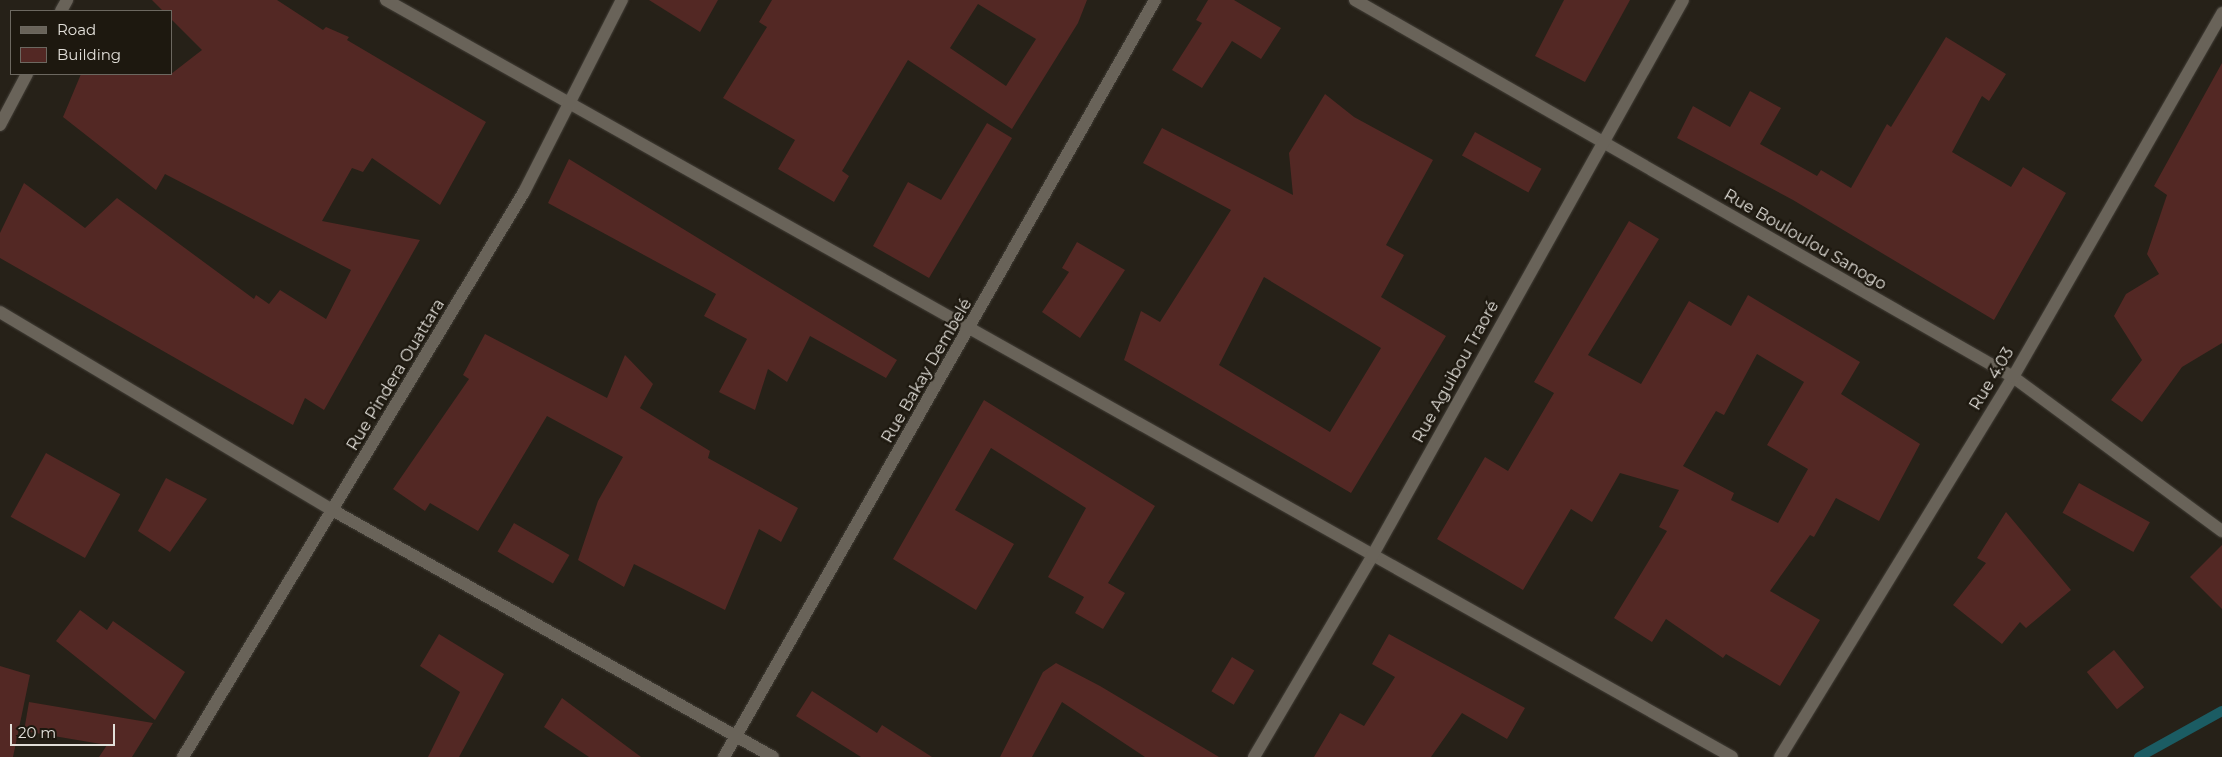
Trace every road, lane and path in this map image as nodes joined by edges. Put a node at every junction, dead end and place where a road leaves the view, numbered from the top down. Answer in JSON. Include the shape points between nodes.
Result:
{"nodes":[{"id":1,"x":386,"y":0,"type":"edge"},
{"id":2,"x":622,"y":0,"type":"edge"},
{"id":3,"x":1155,"y":0,"type":"edge"},
{"id":4,"x":1356,"y":0,"type":"edge"},
{"id":5,"x":1683,"y":0,"type":"edge"},
{"id":6,"x":2222,"y":13,"type":"edge"},
{"id":7,"x":27,"y":75,"type":"edge"},
{"id":8,"x":568,"y":103,"type":"junction"},
{"id":9,"x":0,"y":125,"type":"edge"},
{"id":10,"x":1602,"y":142,"type":"junction"},
{"id":11,"x":0,"y":312,"type":"edge"},
{"id":12,"x":970,"y":329,"type":"junction"},
{"id":13,"x":2013,"y":377,"type":"junction"},
{"id":14,"x":334,"y":511,"type":"junction"},
{"id":15,"x":2222,"y":531,"type":"edge"},
{"id":16,"x":1372,"y":558,"type":"junction"},
{"id":17,"x":735,"y":736,"type":"junction"},
{"id":18,"x":183,"y":757,"type":"edge"},
{"id":19,"x":724,"y":757,"type":"edge"},
{"id":20,"x":773,"y":757,"type":"edge"},
{"id":21,"x":1254,"y":757,"type":"edge"},
{"id":22,"x":1732,"y":757,"type":"edge"},
{"id":23,"x":1780,"y":757,"type":"edge"}],
"edges":[{"from":1,"to":8,"type":"street"},
{"from":2,"to":8,"type":"street","name":"Rue Pindera Ouattara"},
{"from":3,"to":12,"type":"street","name":"Rue Bakay Dembelé"},
{"from":4,"to":10,"type":"street","name":"Rue Bouloulou Sanogo"},
{"from":5,"to":10,"type":"street","name":"Rue Aguibou Traoré"},
{"from":6,"to":13,"type":"street","name":"Rue 4.03"},
{"from":7,"to":9,"type":"street"},
{"from":8,"to":12,"type":"street"},
{"from":8,"to":14,"type":"street","name":"Rue Pindera Ouattara","via":[[524,192]]},
{"from":10,"to":13,"type":"street","name":"Rue Bouloulou Sanogo"},
{"from":10,"to":16,"type":"street","name":"Rue Aguibou Traoré"},
{"from":11,"to":14,"type":"street"},
{"from":12,"to":16,"type":"street"},
{"from":12,"to":17,"type":"street","name":"Rue Bakay Dembelé"},
{"from":13,"to":15,"type":"street","name":"Rue Bouloulou Sanogo"},
{"from":13,"to":23,"type":"street","name":"Rue 4.03"},
{"from":14,"to":17,"type":"street"},
{"from":14,"to":18,"type":"street","name":"Rue Pindera Ouattara"},
{"from":16,"to":21,"type":"street","name":"Rue Aguibou Traoré"},
{"from":16,"to":22,"type":"street"},
{"from":17,"to":19,"type":"street","name":"Rue Bakay Dembelé"},
{"from":17,"to":20,"type":"street"}]}
